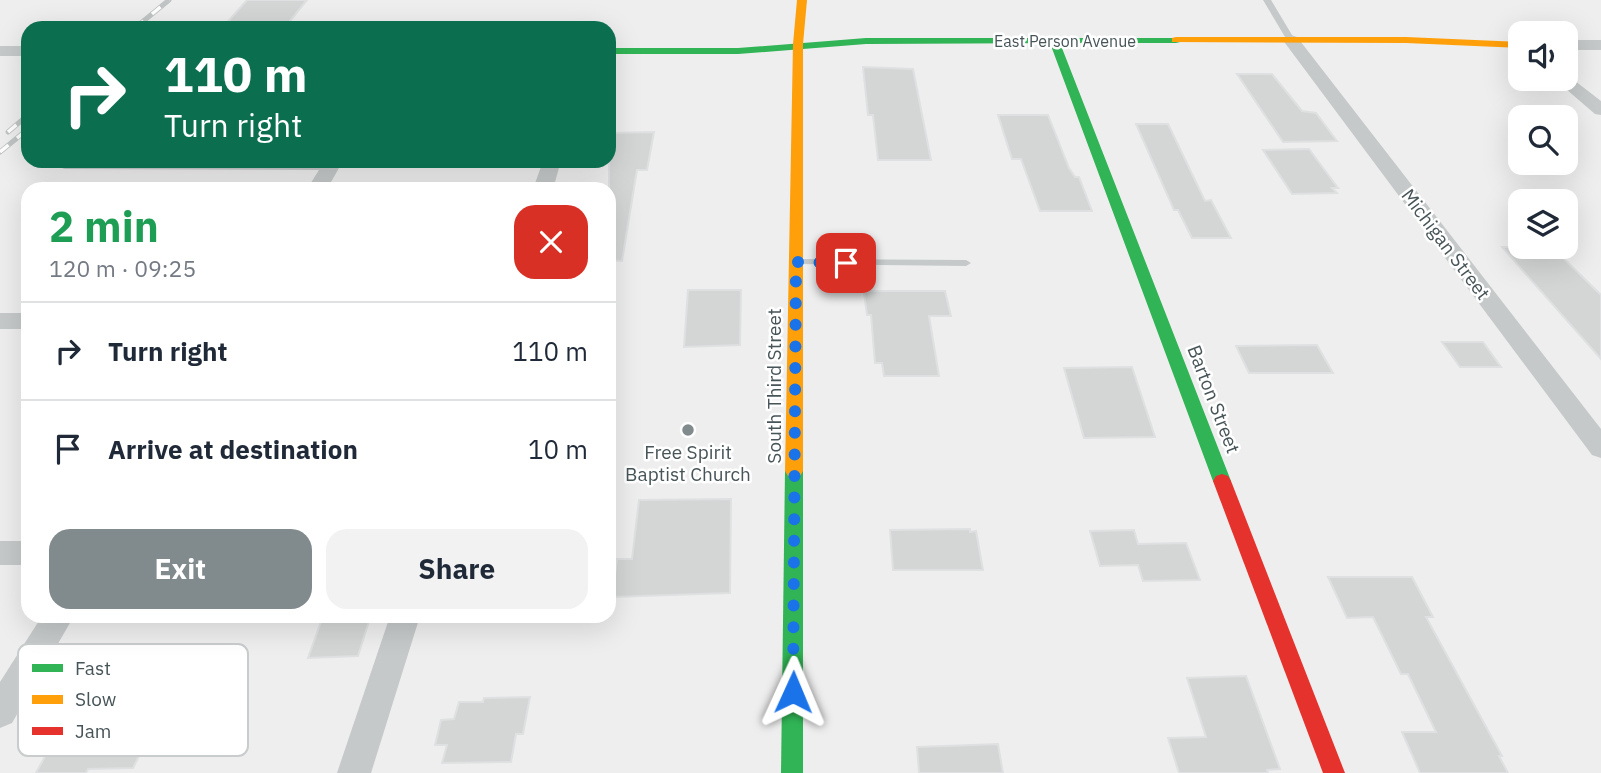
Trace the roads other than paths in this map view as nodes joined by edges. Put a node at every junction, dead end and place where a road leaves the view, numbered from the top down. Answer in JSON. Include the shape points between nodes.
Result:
{"nodes":[{"id":1,"x":802,"y":0,"type":"edge"},
{"id":2,"x":1267,"y":0,"type":"edge"},
{"id":3,"x":1291,"y":40,"type":"junction"},
{"id":4,"x":1054,"y":41,"type":"junction"},
{"id":5,"x":798,"y":44,"type":"junction"},
{"id":6,"x":1508,"y":44,"type":"edge"},
{"id":7,"x":1578,"y":45,"type":"edge"},
{"id":8,"x":1601,"y":45,"type":"edge"},
{"id":9,"x":0,"y":51,"type":"edge"},
{"id":10,"x":21,"y":51,"type":"edge"},
{"id":11,"x":616,"y":51,"type":"edge"},
{"id":12,"x":1578,"y":91,"type":"edge"},
{"id":13,"x":1601,"y":110,"type":"edge"},
{"id":14,"x":796,"y":262,"type":"junction"},
{"id":15,"x":966,"y":263,"type":"dead end"},
{"id":16,"x":0,"y":321,"type":"edge"},
{"id":17,"x":21,"y":321,"type":"edge"},
{"id":18,"x":1601,"y":448,"type":"edge"},
{"id":19,"x":0,"y":553,"type":"edge"},
{"id":20,"x":21,"y":553,"type":"edge"},
{"id":21,"x":55,"y":623,"type":"edge"},
{"id":22,"x":403,"y":623,"type":"edge"},
{"id":23,"x":42,"y":644,"type":"edge"},
{"id":24,"x":18,"y":683,"type":"edge"},
{"id":25,"x":0,"y":712,"type":"edge"},
{"id":26,"x":354,"y":773,"type":"edge"},
{"id":27,"x":792,"y":773,"type":"edge"},
{"id":28,"x":1334,"y":773,"type":"edge"}],
"edges":[{"from":1,"to":5,"type":"street","name":"South Third Street"},
{"from":2,"to":3,"type":"lane"},
{"from":3,"to":4,"type":"street","name":"East Person Avenue"},
{"from":3,"to":6,"type":"street","name":"East Person Avenue"},
{"from":3,"to":18,"type":"street","name":"Michigan Street"},
{"from":4,"to":5,"type":"street","name":"East Person Avenue"},
{"from":4,"to":28,"type":"street","name":"Barton Street"},
{"from":5,"to":11,"type":"street","name":"East Person Avenue","via":[[738,51]]},
{"from":5,"to":14,"type":"street","name":"South Third Street"},
{"from":7,"to":8,"type":"street"},
{"from":9,"to":10,"type":"street"},
{"from":12,"to":13,"type":"street"},
{"from":14,"to":15,"type":"lane"},
{"from":14,"to":27,"type":"street","name":"South Third Street"},
{"from":16,"to":17,"type":"street"},
{"from":19,"to":20,"type":"street"},
{"from":21,"to":23,"type":"street"},
{"from":22,"to":26,"type":"street"},
{"from":24,"to":25,"type":"street"}]}
